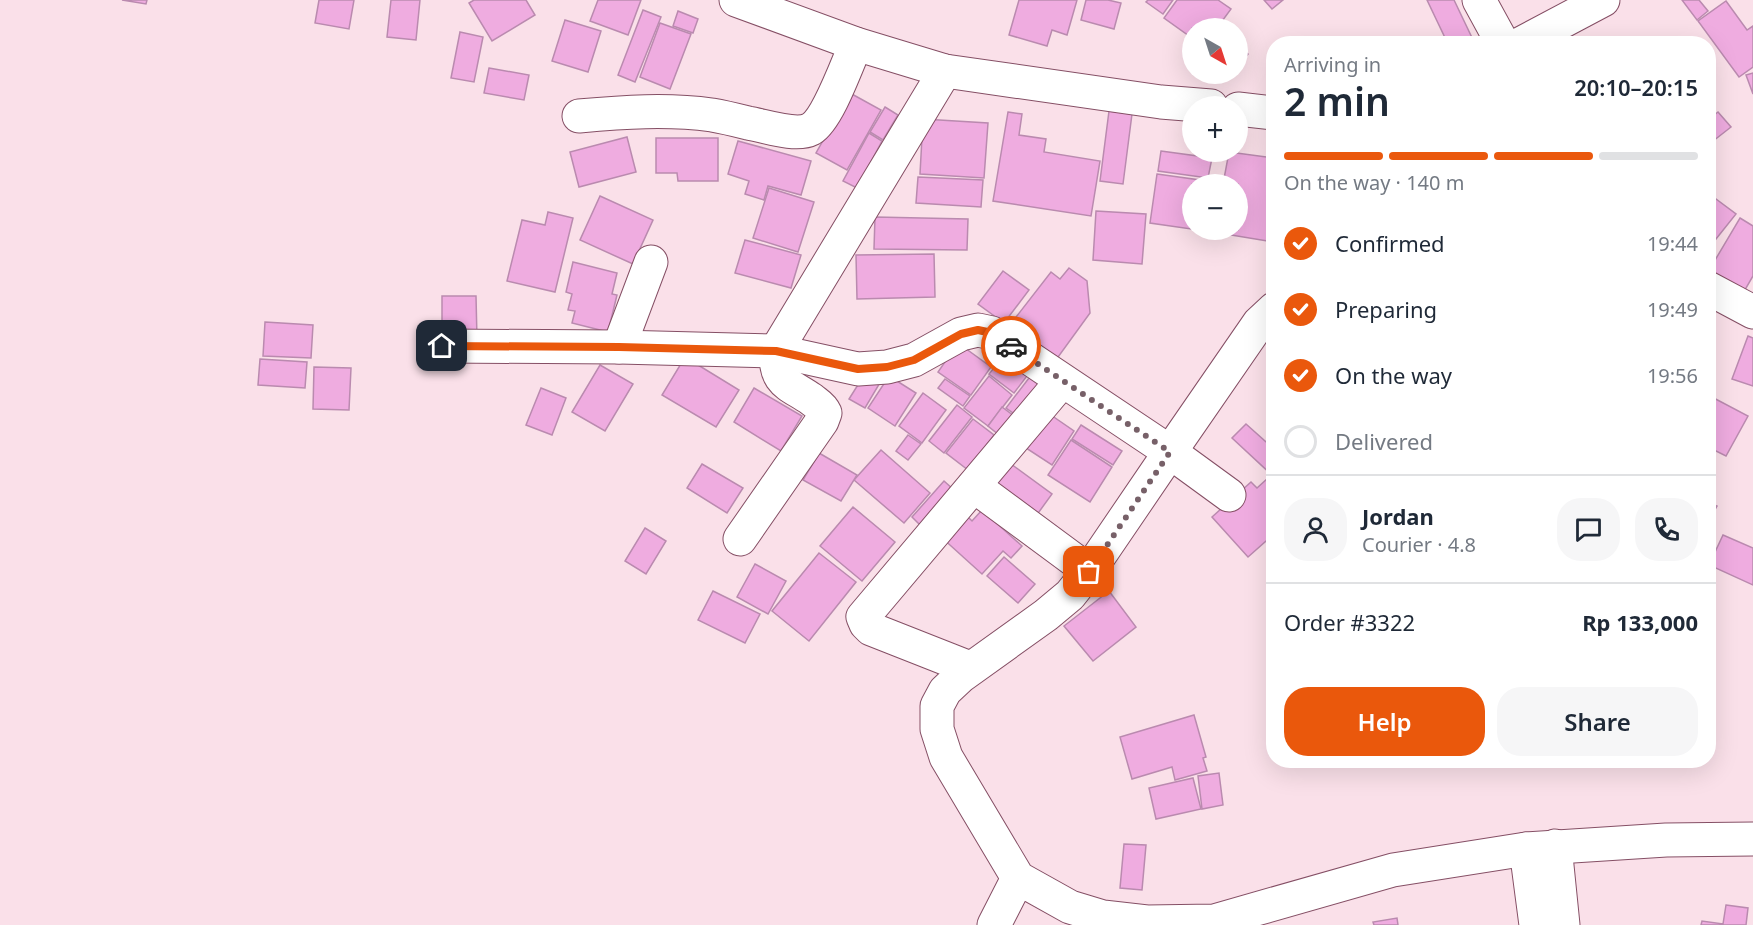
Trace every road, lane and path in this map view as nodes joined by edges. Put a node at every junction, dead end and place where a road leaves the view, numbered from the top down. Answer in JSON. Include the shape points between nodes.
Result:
{"nodes":[{"id":1,"x":735,"y":0,"type":"edge"},
{"id":2,"x":1479,"y":0,"type":"edge"},
{"id":3,"x":1589,"y":7,"type":"edge"},
{"id":4,"x":806,"y":12,"type":"edge"},
{"id":5,"x":1499,"y":36,"type":"edge"},
{"id":6,"x":1535,"y":36,"type":"edge"},
{"id":7,"x":1565,"y":36,"type":"edge"},
{"id":8,"x":856,"y":44,"type":"junction"},
{"id":9,"x":945,"y":71,"type":"junction"},
{"id":10,"x":1182,"y":104,"type":"edge"},
{"id":11,"x":1248,"y":110,"type":"edge"},
{"id":12,"x":1266,"y":111,"type":"edge"},
{"id":13,"x":579,"y":116,"type":"dead end"},
{"id":14,"x":651,"y":262,"type":"dead end"},
{"id":15,"x":1716,"y":292,"type":"edge"},
{"id":16,"x":1753,"y":312,"type":"edge"},
{"id":17,"x":1266,"y":317,"type":"edge"},
{"id":18,"x":442,"y":346,"type":"dead end"},
{"id":19,"x":619,"y":347,"type":"junction"},
{"id":20,"x":776,"y":351,"type":"junction"},
{"id":21,"x":1062,"y":381,"type":"junction"},
{"id":22,"x":1170,"y":452,"type":"junction"},
{"id":23,"x":974,"y":486,"type":"junction"},
{"id":24,"x":1229,"y":495,"type":"dead end"},
{"id":25,"x":740,"y":539,"type":"dead end"},
{"id":26,"x":1089,"y":572,"type":"junction"},
{"id":27,"x":970,"y":668,"type":"junction"},
{"id":28,"x":1753,"y":838,"type":"edge"},
{"id":29,"x":1540,"y":847,"type":"junction"},
{"id":30,"x":1018,"y":878,"type":"junction"},
{"id":31,"x":1065,"y":916,"type":"edge"},
{"id":32,"x":1215,"y":923,"type":"edge"},
{"id":33,"x":994,"y":925,"type":"edge"},
{"id":34,"x":1536,"y":925,"type":"edge"},
{"id":35,"x":1563,"y":925,"type":"edge"}],
"edges":[{"from":1,"to":4,"type":"street"},
{"from":2,"to":5,"type":"street"},
{"from":3,"to":6,"type":"street"},
{"from":3,"to":7,"type":"street"},
{"from":4,"to":8,"type":"street"},
{"from":8,"to":9,"type":"street"},
{"from":8,"to":13,"type":"street","via":[[824,116],[804,132],[676,112]]},
{"from":9,"to":10,"type":"street"},
{"from":9,"to":20,"type":"street"},
{"from":11,"to":12,"type":"street"},
{"from":14,"to":19,"type":"street"},
{"from":15,"to":16,"type":"street"},
{"from":17,"to":22,"type":"street"},
{"from":18,"to":19,"type":"street"},
{"from":19,"to":20,"type":"street"},
{"from":20,"to":21,"type":"street","via":[[858,369],[887,367],[914,360],[961,334],[978,330],[992,333]]},
{"from":20,"to":25,"type":"street","via":[[777,372],[782,380],[825,413]]},
{"from":21,"to":22,"type":"street"},
{"from":21,"to":23,"type":"street"},
{"from":22,"to":24,"type":"street"},
{"from":22,"to":26,"type":"street"},
{"from":23,"to":26,"type":"street"},
{"from":23,"to":27,"type":"street","via":[[863,617],[871,629]]},
{"from":26,"to":27,"type":"street","via":[[1046,615]]},
{"from":27,"to":30,"type":"street","via":[[945,691],[937,706],[937,729],[946,757]]},
{"from":28,"to":29,"type":"street"},
{"from":29,"to":32,"type":"street","via":[[1394,870]]},
{"from":29,"to":34,"type":"street"},
{"from":29,"to":35,"type":"street"},
{"from":30,"to":31,"type":"street"},
{"from":30,"to":33,"type":"street"},
{"from":31,"to":32,"type":"street"}]}
